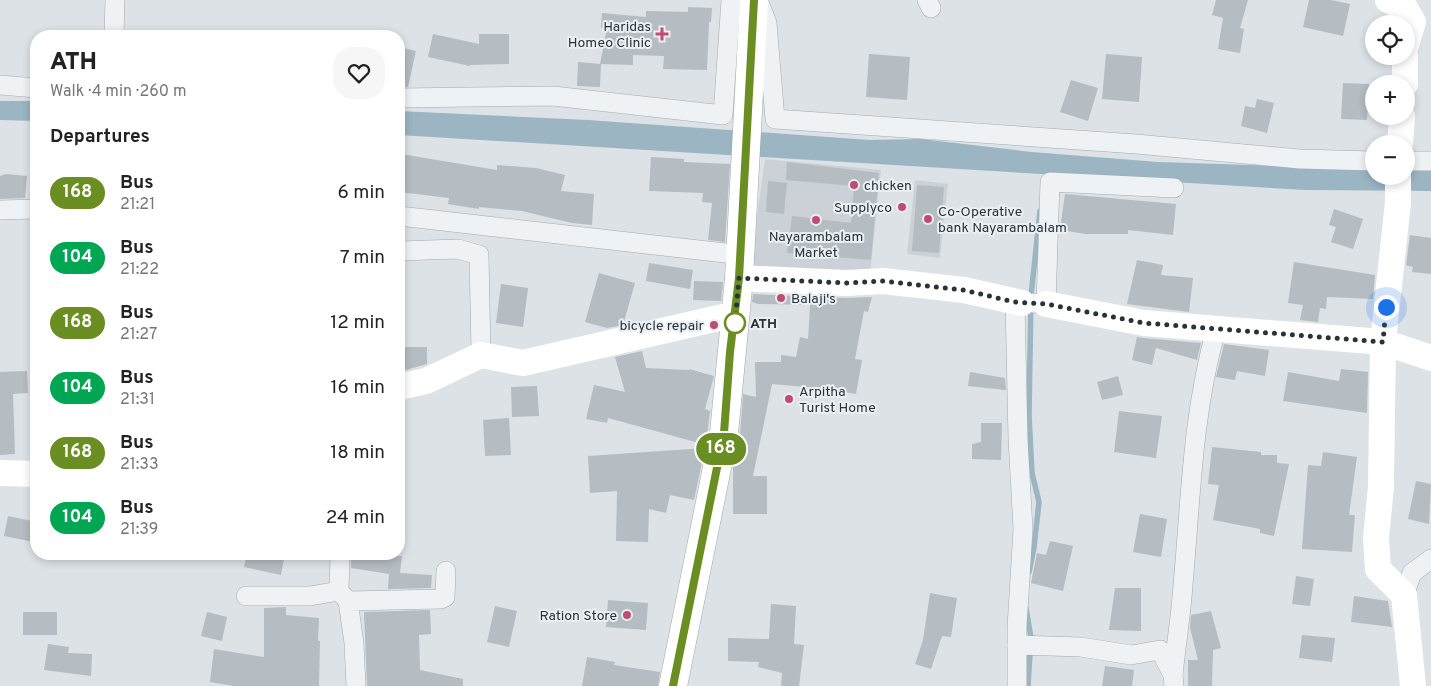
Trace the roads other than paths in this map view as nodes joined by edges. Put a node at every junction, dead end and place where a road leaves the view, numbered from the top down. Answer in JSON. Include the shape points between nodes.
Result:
{"nodes":[{"id":1,"x":114,"y":0,"type":"edge"},
{"id":2,"x":731,"y":0,"type":"edge"},
{"id":3,"x":754,"y":0,"type":"edge"},
{"id":4,"x":758,"y":0,"type":"edge"},
{"id":5,"x":1388,"y":0,"type":"edge"},
{"id":6,"x":1409,"y":15,"type":"edge"},
{"id":7,"x":114,"y":30,"type":"edge"},
{"id":8,"x":0,"y":85,"type":"edge"},
{"id":9,"x":30,"y":88,"type":"edge"},
{"id":10,"x":405,"y":98,"type":"edge"},
{"id":11,"x":1365,"y":161,"type":"edge"},
{"id":12,"x":1415,"y":161,"type":"edge"},
{"id":13,"x":1431,"y":161,"type":"edge"},
{"id":14,"x":1398,"y":185,"type":"edge"},
{"id":15,"x":1174,"y":188,"type":"dead end"},
{"id":16,"x":30,"y":209,"type":"edge"},
{"id":17,"x":0,"y":210,"type":"edge"},
{"id":18,"x":405,"y":217,"type":"edge"},
{"id":19,"x":405,"y":251,"type":"edge"},
{"id":20,"x":725,"y":253,"type":"dead end"},
{"id":21,"x":739,"y":278,"type":"junction"},
{"id":22,"x":1027,"y":303,"type":"junction"},
{"id":23,"x":736,"y":314,"type":"junction"},
{"id":24,"x":1216,"y":330,"type":"junction"},
{"id":25,"x":1383,"y":342,"type":"junction"},
{"id":26,"x":481,"y":355,"type":"junction"},
{"id":27,"x":1431,"y":358,"type":"edge"},
{"id":28,"x":405,"y":385,"type":"edge"},
{"id":29,"x":0,"y":473,"type":"edge"},
{"id":30,"x":30,"y":474,"type":"edge"},
{"id":31,"x":1431,"y":559,"type":"edge"},
{"id":32,"x":341,"y":560,"type":"edge"},
{"id":33,"x":446,"y":571,"type":"dead end"},
{"id":34,"x":1404,"y":594,"type":"junction"},
{"id":35,"x":246,"y":596,"type":"dead end"},
{"id":36,"x":344,"y":596,"type":"junction"},
{"id":37,"x":1026,"y":645,"type":"junction"},
{"id":38,"x":1174,"y":681,"type":"edge"},
{"id":39,"x":356,"y":686,"type":"edge"},
{"id":40,"x":673,"y":686,"type":"edge"},
{"id":41,"x":1017,"y":686,"type":"edge"},
{"id":42,"x":1413,"y":686,"type":"edge"}],
"edges":[{"from":1,"to":7,"type":"street"},
{"from":2,"to":10,"type":"street","via":[[723,115],[553,96]]},
{"from":3,"to":21,"type":"main road"},
{"from":4,"to":11,"type":"street","via":[[767,23],[775,118],[1300,159]]},
{"from":5,"to":6,"type":"street","via":[[1405,8]]},
{"from":8,"to":9,"type":"street"},
{"from":12,"to":13,"type":"street"},
{"from":14,"to":25,"type":"street"},
{"from":15,"to":22,"type":"street","via":[[1050,182]]},
{"from":16,"to":17,"type":"street"},
{"from":18,"to":20,"type":"street"},
{"from":19,"to":26,"type":"street","via":[[458,249],[479,255]]},
{"from":21,"to":22,"type":"street","via":[[847,283],[883,281],[964,290]]},
{"from":21,"to":23,"type":"main road"},
{"from":22,"to":24,"type":"street","via":[[1144,323]]},
{"from":22,"to":37,"type":"street","via":[[1018,439]]},
{"from":23,"to":26,"type":"street","via":[[523,363]]},
{"from":23,"to":40,"type":"main road","via":[[724,433]]},
{"from":24,"to":25,"type":"street"},
{"from":24,"to":38,"type":"street","via":[[1206,366],[1190,470]]},
{"from":25,"to":27,"type":"street"},
{"from":25,"to":34,"type":"street","via":[[1376,538],[1378,569]]},
{"from":26,"to":28,"type":"street","via":[[426,381]]},
{"from":29,"to":30,"type":"street"},
{"from":31,"to":34,"type":"street","via":[[1412,573]]},
{"from":32,"to":36,"type":"street"},
{"from":33,"to":36,"type":"street","via":[[445,597],[441,599]]},
{"from":34,"to":42,"type":"street"},
{"from":35,"to":36,"type":"street"},
{"from":36,"to":39,"type":"street","via":[[354,643]]},
{"from":37,"to":38,"type":"street","via":[[1081,647],[1131,655],[1160,650]]},
{"from":37,"to":41,"type":"street"}]}
